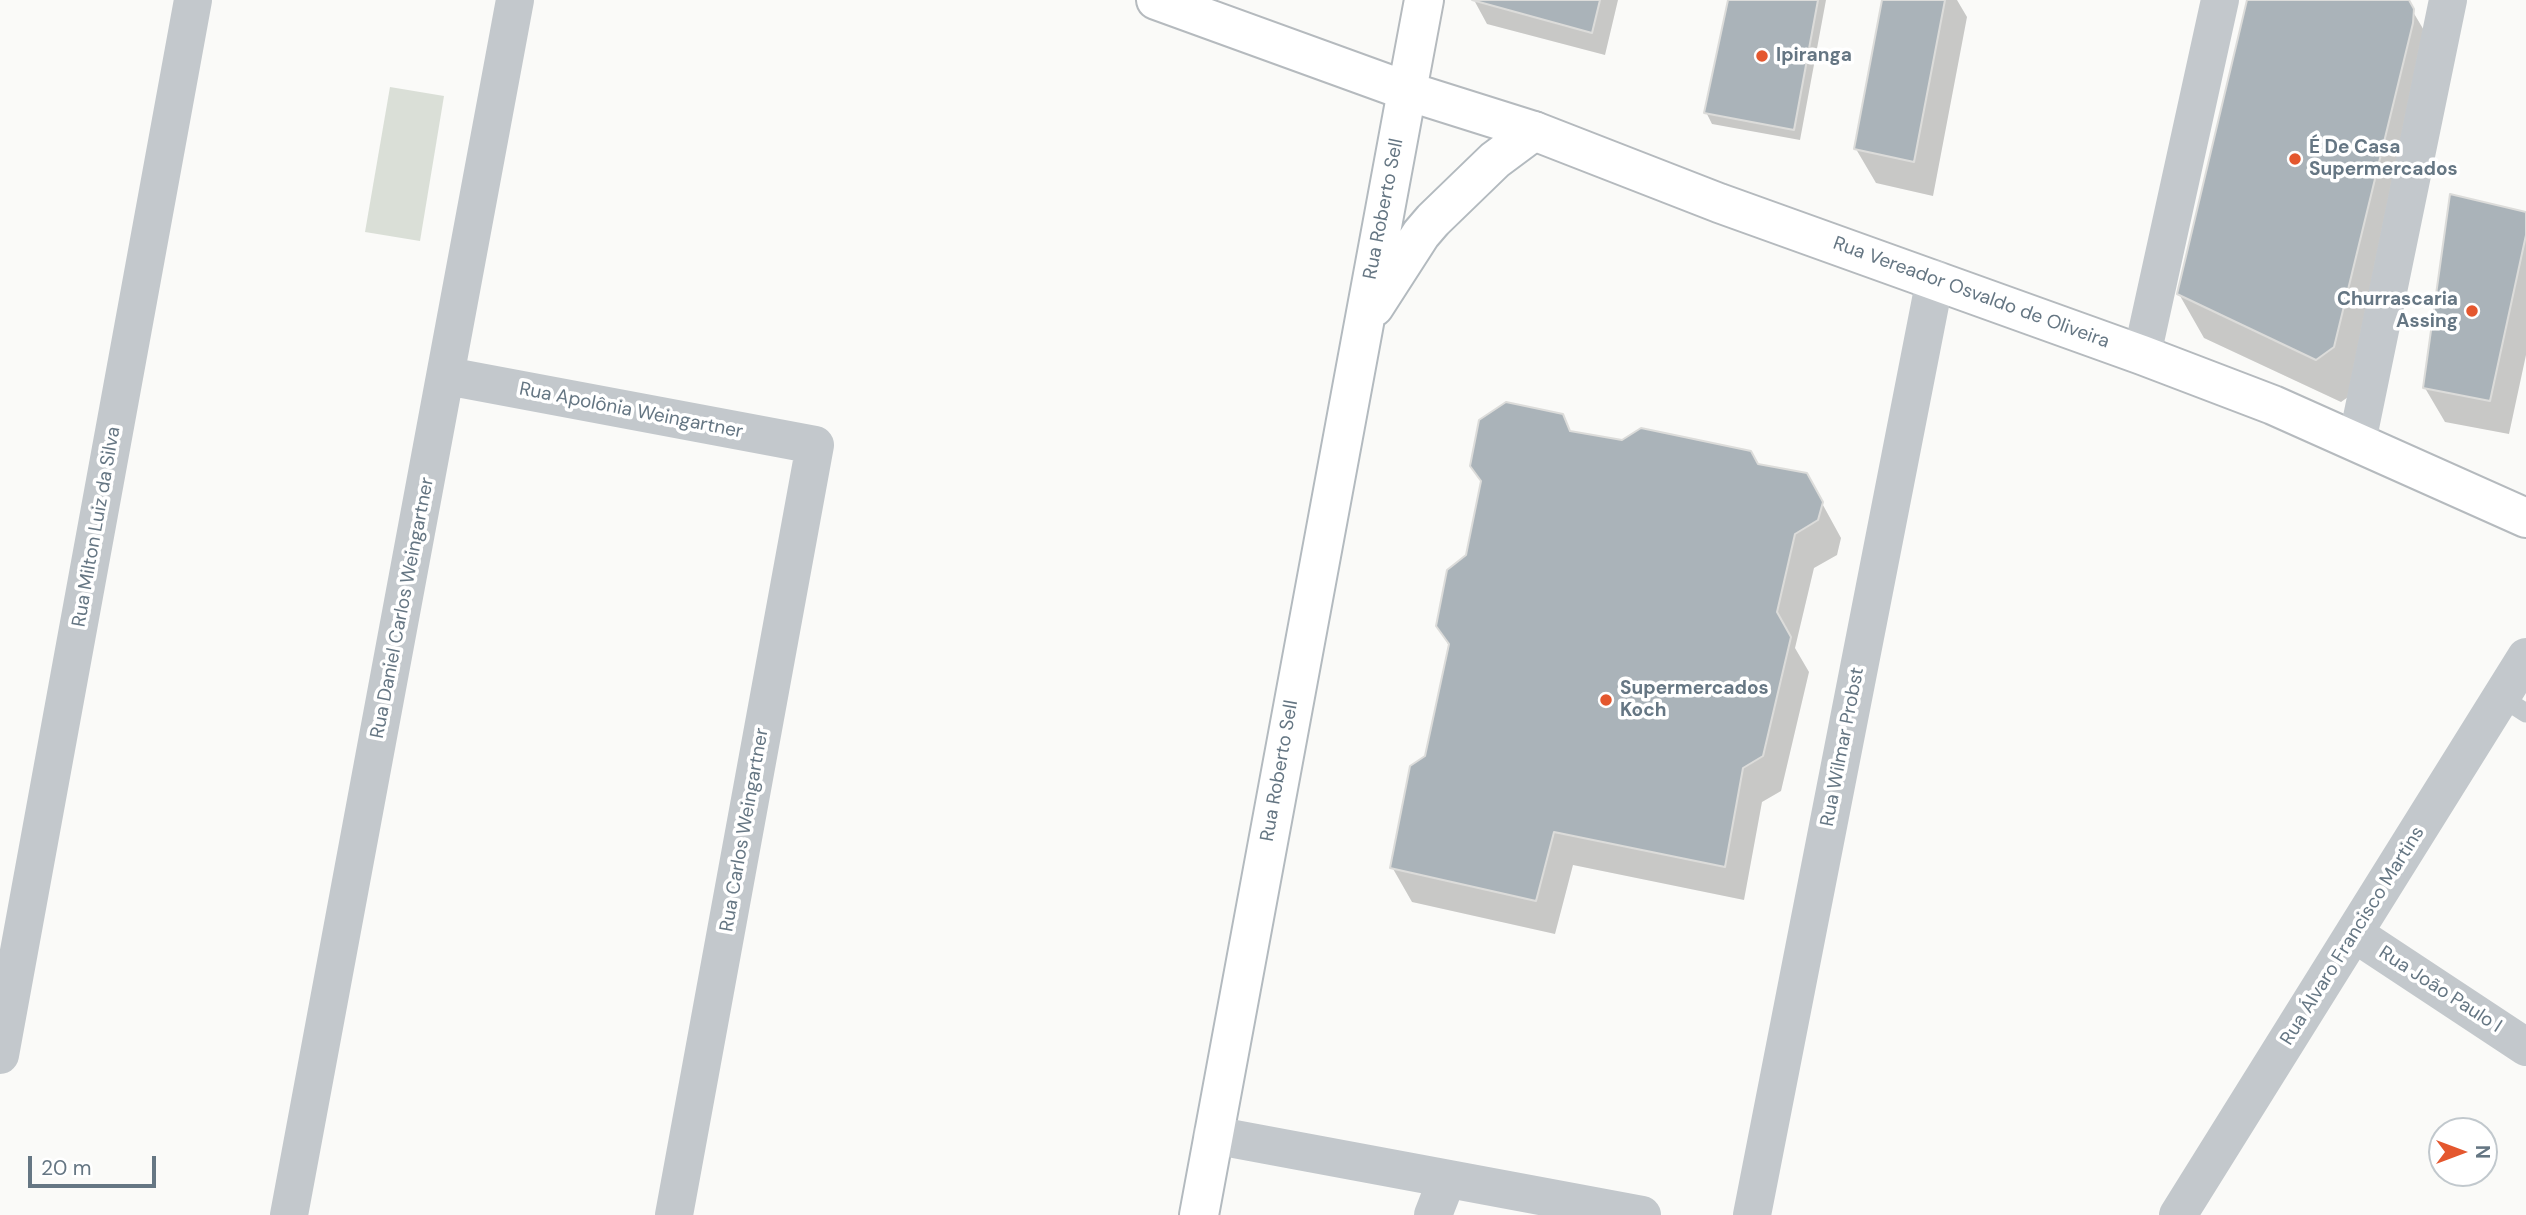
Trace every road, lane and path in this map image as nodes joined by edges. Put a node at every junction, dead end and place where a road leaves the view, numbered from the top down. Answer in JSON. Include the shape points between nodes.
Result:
{"nodes":[{"id":1,"x":193,"y":0,"type":"edge"},
{"id":2,"x":515,"y":0,"type":"edge"},
{"id":3,"x":1156,"y":0,"type":"edge"},
{"id":4,"x":1424,"y":0,"type":"edge"},
{"id":5,"x":2220,"y":0,"type":"edge"},
{"id":6,"x":2448,"y":0,"type":"edge"},
{"id":7,"x":1407,"y":91,"type":"junction"},
{"id":8,"x":1534,"y":131,"type":"junction"},
{"id":9,"x":1935,"y":279,"type":"junction"},
{"id":10,"x":1362,"y":327,"type":"junction"},
{"id":11,"x":2142,"y":355,"type":"junction"},
{"id":12,"x":446,"y":376,"type":"junction"},
{"id":13,"x":2357,"y":442,"type":"junction"},
{"id":14,"x":816,"y":445,"type":"joint"},
{"id":15,"x":2526,"y":518,"type":"edge"},
{"id":16,"x":2526,"y":657,"type":"edge"},
{"id":17,"x":2514,"y":705,"type":"edge"},
{"id":18,"x":2355,"y":934,"type":"junction"},
{"id":19,"x":2526,"y":1047,"type":"edge"},
{"id":20,"x":0,"y":1055,"type":"edge"},
{"id":21,"x":1213,"y":1135,"type":"junction"},
{"id":22,"x":1447,"y":1179,"type":"junction"},
{"id":23,"x":289,"y":1215,"type":"edge"},
{"id":24,"x":674,"y":1215,"type":"edge"},
{"id":25,"x":1199,"y":1215,"type":"edge"},
{"id":26,"x":1433,"y":1215,"type":"edge"},
{"id":27,"x":1642,"y":1215,"type":"edge"},
{"id":28,"x":1752,"y":1215,"type":"edge"},
{"id":29,"x":2178,"y":1215,"type":"edge"}],
"edges":[{"from":1,"to":20,"type":"street","name":"Rua Milton Luiz da Silva"},
{"from":2,"to":12,"type":"street","name":"Rua Daniel Carlos Weingartner"},
{"from":3,"to":7,"type":"main road","name":"Rua Vereador Osvaldo de Oliveira"},
{"from":4,"to":7,"type":"main road","name":"Rua Roberto Sell"},
{"from":5,"to":11,"type":"street"},
{"from":6,"to":13,"type":"street"},
{"from":7,"to":8,"type":"main road","name":"Rua Vereador Osvaldo de Oliveira"},
{"from":7,"to":10,"type":"main road","name":"Rua Roberto Sell"},
{"from":8,"to":9,"type":"main road","name":"Rua Vereador Osvaldo de Oliveira"},
{"from":8,"to":10,"type":"main road","name":"Rua Roberto Sell","via":[[1433,220]]},
{"from":9,"to":11,"type":"main road","name":"Rua Vereador Osvaldo de Oliveira"},
{"from":9,"to":28,"type":"street","name":"Rua Wilmar Probst"},
{"from":10,"to":21,"type":"main road","name":"Rua Roberto Sell"},
{"from":11,"to":13,"type":"main road","name":"Rua Vereador Osvaldo de Oliveira"},
{"from":12,"to":14,"type":"street","name":"Rua Apolônia Weingartner"},
{"from":12,"to":23,"type":"street","name":"Rua Daniel Carlos Weingartner"},
{"from":13,"to":15,"type":"main road","name":"Rua Vereador Osvaldo de Oliveira"},
{"from":14,"to":24,"type":"street","name":"Rua Carlos Weingartner"},
{"from":16,"to":17,"type":"street","name":"Rua Álvaro Francisco Martins"},
{"from":17,"to":18,"type":"street","name":"Rua Álvaro Francisco Martins"},
{"from":18,"to":19,"type":"street","name":"Rua João Paulo I"},
{"from":18,"to":29,"type":"street","name":"Rua Álvaro Francisco Martins"},
{"from":21,"to":22,"type":"street"},
{"from":21,"to":25,"type":"main road","name":"Rua Roberto Sell"},
{"from":22,"to":26,"type":"street"},
{"from":22,"to":27,"type":"street"}]}
